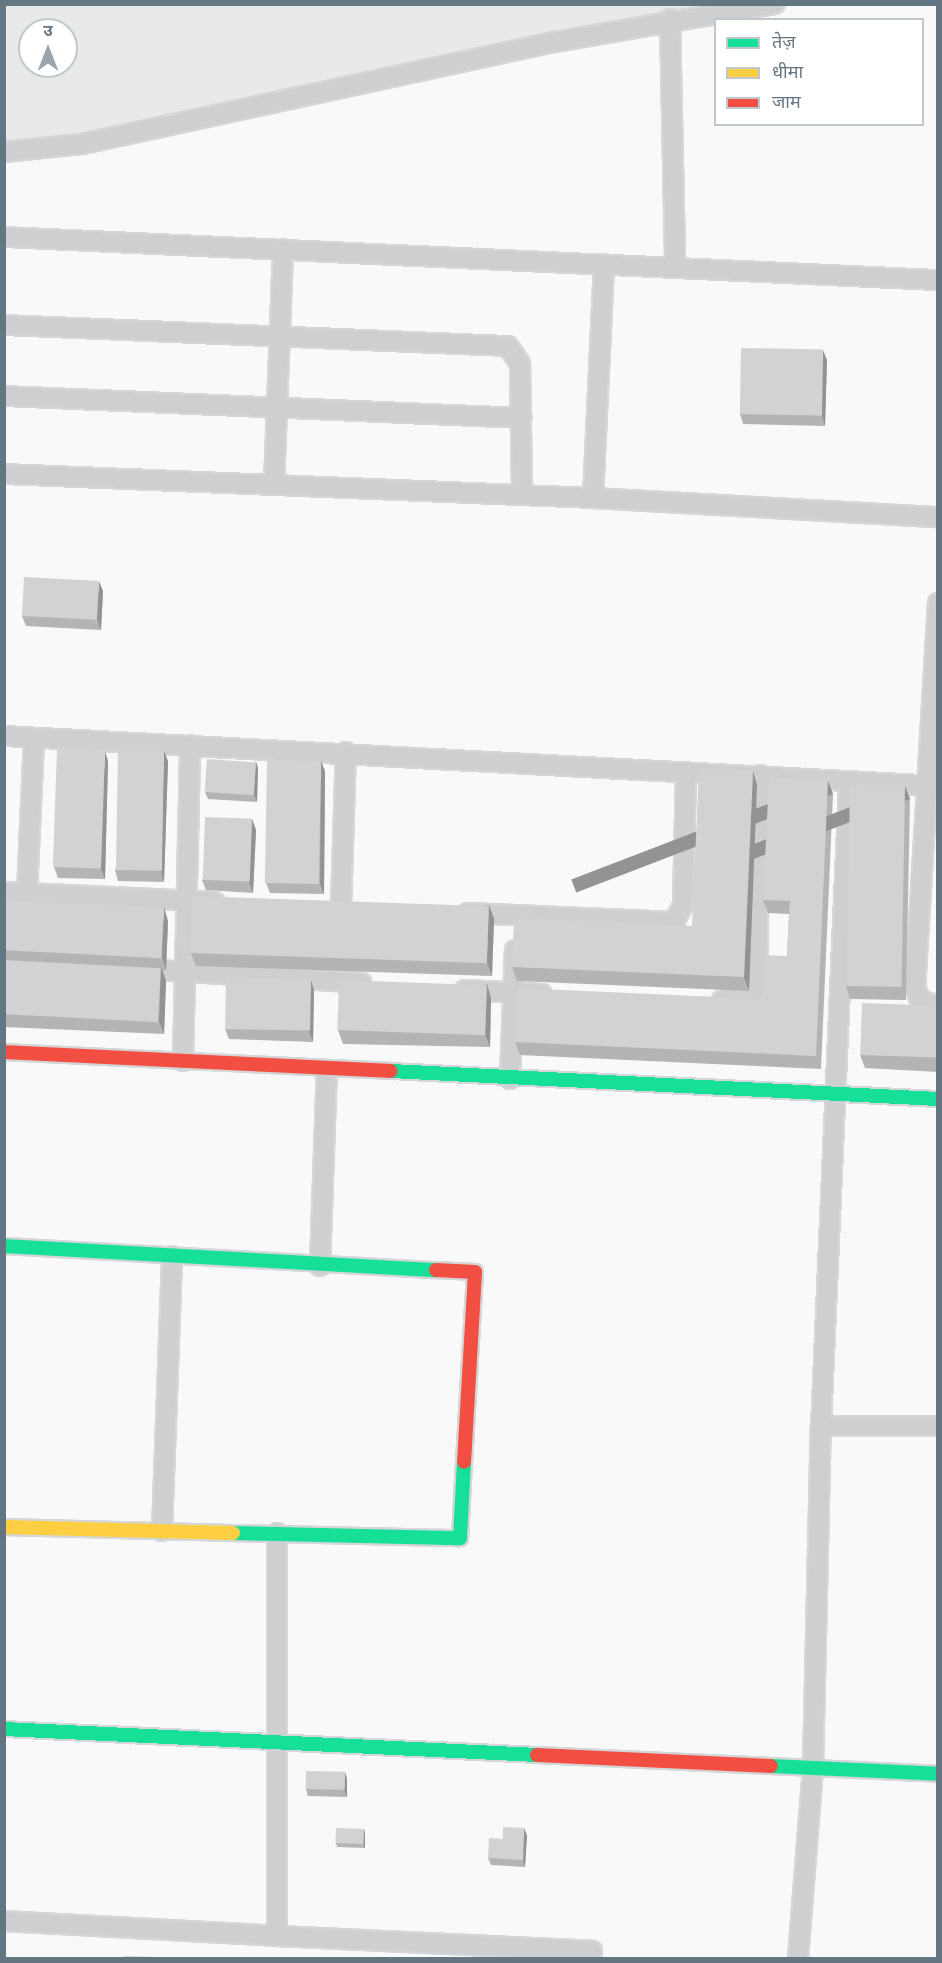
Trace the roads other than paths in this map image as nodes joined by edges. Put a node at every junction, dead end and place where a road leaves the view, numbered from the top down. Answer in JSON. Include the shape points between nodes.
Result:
{"nodes":[{"id":1,"x":775,"y":4,"type":"edge"},
{"id":2,"x":670,"y":19,"type":"junction"},
{"id":3,"x":4,"y":152,"type":"edge"},
{"id":4,"x":4,"y":237,"type":"edge"},
{"id":5,"x":283,"y":249,"type":"junction"},
{"id":6,"x":604,"y":264,"type":"junction"},
{"id":7,"x":675,"y":267,"type":"junction"},
{"id":8,"x":938,"y":280,"type":"edge"},
{"id":9,"x":4,"y":325,"type":"edge"},
{"id":10,"x":279,"y":333,"type":"junction"},
{"id":11,"x":4,"y":396,"type":"edge"},
{"id":12,"x":275,"y":408,"type":"junction"},
{"id":13,"x":522,"y":418,"type":"junction"},
{"id":14,"x":4,"y":474,"type":"edge"},
{"id":15,"x":274,"y":485,"type":"junction"},
{"id":16,"x":522,"y":494,"type":"junction"},
{"id":17,"x":593,"y":498,"type":"junction"},
{"id":18,"x":938,"y":517,"type":"edge"},
{"id":19,"x":938,"y":603,"type":"edge"},
{"id":20,"x":936,"y":678,"type":"edge"},
{"id":21,"x":4,"y":736,"type":"edge"},
{"id":22,"x":34,"y":738,"type":"junction"},
{"id":23,"x":190,"y":745,"type":"junction"},
{"id":24,"x":346,"y":752,"type":"junction"},
{"id":25,"x":686,"y":772,"type":"junction"},
{"id":26,"x":760,"y":775,"type":"junction"},
{"id":27,"x":849,"y":782,"type":"junction"},
{"id":28,"x":934,"y":786,"type":"edge"},
{"id":29,"x":4,"y":892,"type":"edge"},
{"id":30,"x":27,"y":893,"type":"junction"},
{"id":31,"x":187,"y":901,"type":"junction"},
{"id":32,"x":234,"y":903,"type":"edge"},
{"id":33,"x":317,"y":906,"type":"edge"},
{"id":34,"x":340,"y":907,"type":"junction"},
{"id":35,"x":364,"y":908,"type":"edge"},
{"id":36,"x":446,"y":912,"type":"edge"},
{"id":37,"x":516,"y":915,"type":"junction"},
{"id":38,"x":117,"y":968,"type":"edge"},
{"id":39,"x":185,"y":971,"type":"junction"},
{"id":40,"x":384,"y":984,"type":"edge"},
{"id":41,"x":443,"y":988,"type":"edge"},
{"id":42,"x":513,"y":993,"type":"junction"},
{"id":43,"x":559,"y":994,"type":"edge"},
{"id":44,"x":697,"y":999,"type":"edge"},
{"id":45,"x":938,"y":1006,"type":"edge"},
{"id":46,"x":4,"y":1052,"type":"edge"},
{"id":47,"x":183,"y":1061,"type":"junction"},
{"id":48,"x":327,"y":1070,"type":"junction"},
{"id":49,"x":510,"y":1079,"type":"junction"},
{"id":50,"x":837,"y":1096,"type":"junction"},
{"id":51,"x":938,"y":1099,"type":"edge"},
{"id":52,"x":4,"y":1246,"type":"edge"},
{"id":53,"x":172,"y":1256,"type":"junction"},
{"id":54,"x":320,"y":1266,"type":"junction"},
{"id":55,"x":821,"y":1426,"type":"junction"},
{"id":56,"x":938,"y":1426,"type":"edge"},
{"id":57,"x":4,"y":1527,"type":"edge"},
{"id":58,"x":162,"y":1531,"type":"junction"},
{"id":59,"x":277,"y":1533,"type":"junction"},
{"id":60,"x":4,"y":1729,"type":"edge"},
{"id":61,"x":280,"y":1745,"type":"junction"},
{"id":62,"x":813,"y":1768,"type":"junction"},
{"id":63,"x":938,"y":1774,"type":"edge"},
{"id":64,"x":4,"y":1921,"type":"edge"},
{"id":65,"x":277,"y":1936,"type":"junction"},
{"id":66,"x":591,"y":1959,"type":"edge"},
{"id":67,"x":798,"y":1959,"type":"edge"}],
"edges":[{"from":1,"to":2,"type":"street"},
{"from":2,"to":3,"type":"street","via":[[82,144]]},
{"from":2,"to":7,"type":"street"},
{"from":4,"to":5,"type":"street"},
{"from":5,"to":6,"type":"street"},
{"from":5,"to":10,"type":"street"},
{"from":6,"to":7,"type":"street"},
{"from":6,"to":17,"type":"street"},
{"from":7,"to":8,"type":"street"},
{"from":9,"to":10,"type":"street"},
{"from":10,"to":12,"type":"street"},
{"from":10,"to":13,"type":"street","via":[[508,346],[519,355]]},
{"from":11,"to":12,"type":"street"},
{"from":12,"to":13,"type":"street"},
{"from":12,"to":15,"type":"street"},
{"from":13,"to":16,"type":"street"},
{"from":14,"to":15,"type":"street"},
{"from":15,"to":16,"type":"street"},
{"from":16,"to":17,"type":"street"},
{"from":17,"to":18,"type":"street"},
{"from":19,"to":20,"type":"street"},
{"from":20,"to":28,"type":"street"},
{"from":21,"to":22,"type":"street"},
{"from":22,"to":23,"type":"street"},
{"from":22,"to":30,"type":"street"},
{"from":23,"to":24,"type":"street"},
{"from":23,"to":31,"type":"street"},
{"from":24,"to":25,"type":"street"},
{"from":24,"to":34,"type":"street"},
{"from":25,"to":26,"type":"street"},
{"from":25,"to":37,"type":"street","via":[[681,916],[661,924]]},
{"from":26,"to":27,"type":"street"},
{"from":26,"to":44,"type":"street","via":[[757,990],[742,1000]]},
{"from":27,"to":28,"type":"street"},
{"from":27,"to":50,"type":"street"},
{"from":28,"to":45,"type":"street","via":[[915,987],[920,1000]]},
{"from":29,"to":30,"type":"street"},
{"from":30,"to":31,"type":"street"},
{"from":31,"to":32,"type":"street"},
{"from":31,"to":39,"type":"street"},
{"from":33,"to":34,"type":"street"},
{"from":34,"to":35,"type":"street"},
{"from":36,"to":37,"type":"street"},
{"from":37,"to":42,"type":"street"},
{"from":38,"to":39,"type":"street"},
{"from":39,"to":40,"type":"street"},
{"from":39,"to":47,"type":"street"},
{"from":41,"to":42,"type":"street"},
{"from":42,"to":43,"type":"street"},
{"from":42,"to":49,"type":"street"},
{"from":46,"to":47,"type":"street"},
{"from":47,"to":48,"type":"street"},
{"from":48,"to":49,"type":"street"},
{"from":48,"to":54,"type":"street"},
{"from":49,"to":50,"type":"street"},
{"from":50,"to":51,"type":"street"},
{"from":50,"to":55,"type":"street"},
{"from":52,"to":53,"type":"street"},
{"from":53,"to":54,"type":"street"},
{"from":53,"to":58,"type":"street"},
{"from":54,"to":59,"type":"street","via":[[475,1272],[460,1538]]},
{"from":55,"to":56,"type":"street"},
{"from":55,"to":62,"type":"street"},
{"from":57,"to":58,"type":"street"},
{"from":58,"to":59,"type":"street"},
{"from":59,"to":61,"type":"street"},
{"from":60,"to":61,"type":"street"},
{"from":61,"to":62,"type":"street"},
{"from":61,"to":65,"type":"street"},
{"from":62,"to":63,"type":"street"},
{"from":62,"to":67,"type":"street"},
{"from":64,"to":65,"type":"street"},
{"from":65,"to":66,"type":"street","via":[[592,1951]]}]}
